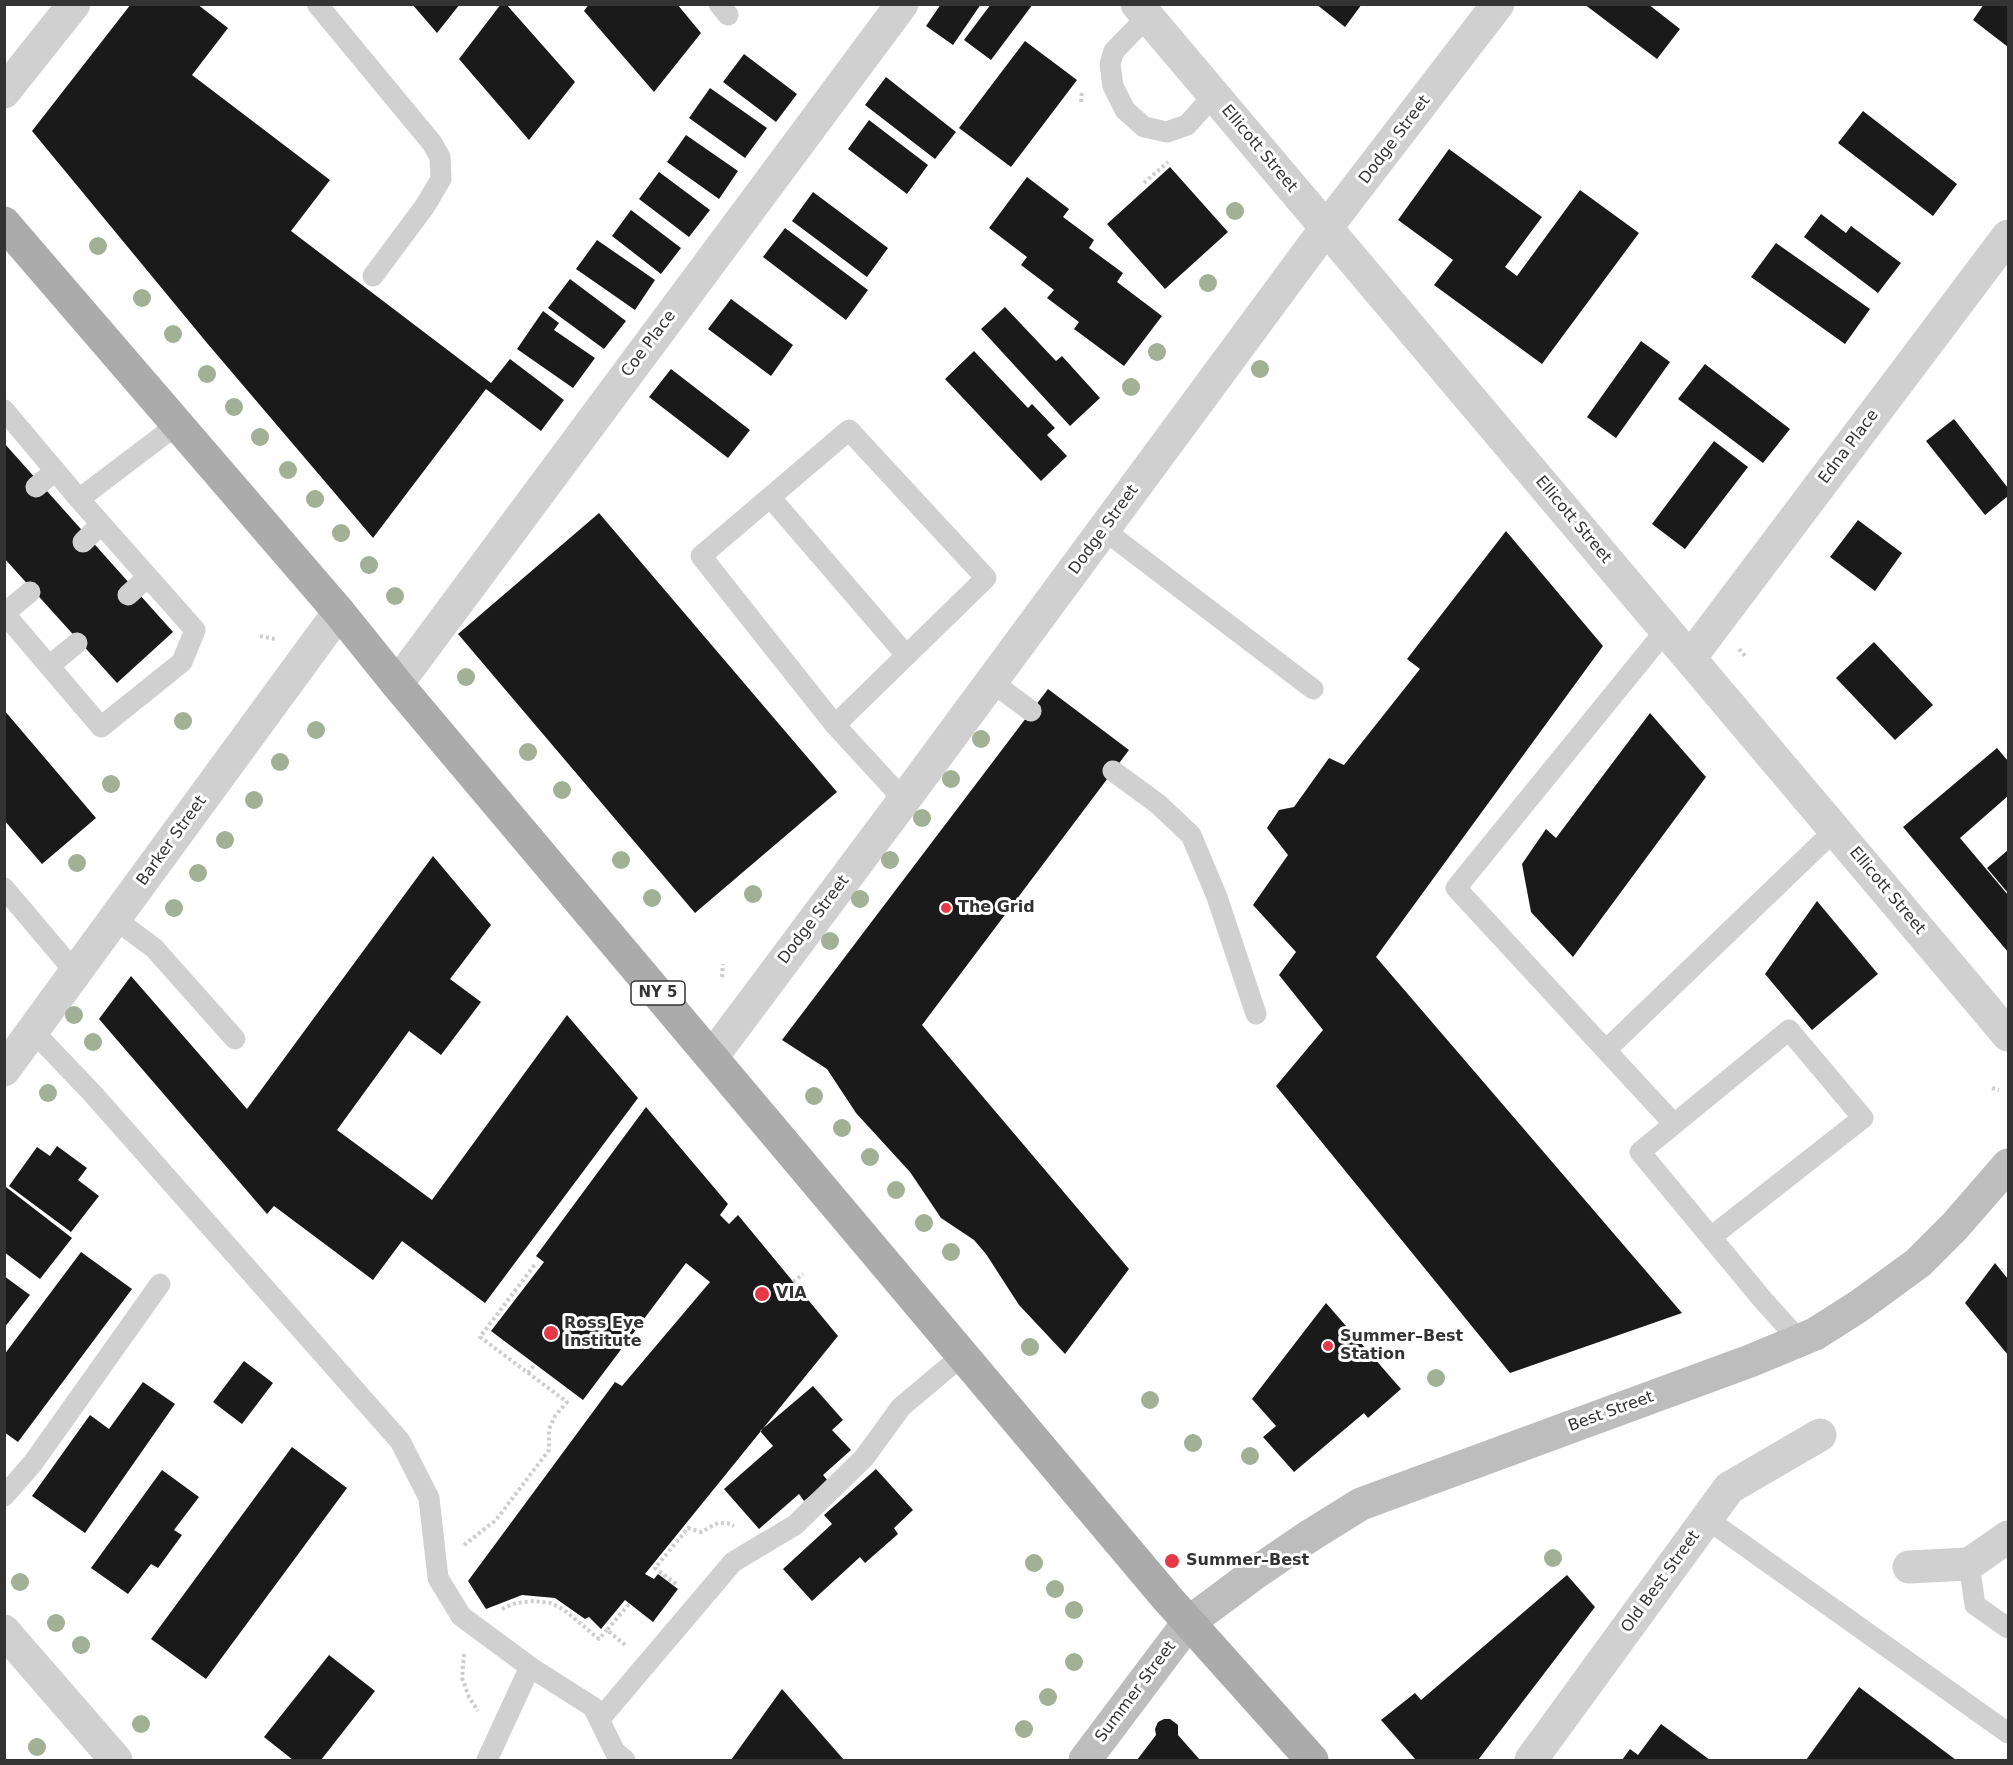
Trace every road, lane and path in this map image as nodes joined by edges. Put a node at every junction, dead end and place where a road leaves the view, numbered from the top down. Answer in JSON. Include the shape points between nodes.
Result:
{"nodes":[{"id":1,"x":74,"y":4,"type":"edge"},
{"id":2,"x":318,"y":4,"type":"edge"},
{"id":3,"x":902,"y":4,"type":"edge"},
{"id":4,"x":1498,"y":4,"type":"edge"},
{"id":5,"x":1142,"y":10,"type":"edge"},
{"id":6,"x":4,"y":92,"type":"edge"},
{"id":7,"x":1214,"y":95,"type":"junction"},
{"id":8,"x":4,"y":223,"type":"edge"},
{"id":9,"x":1326,"y":228,"type":"junction"},
{"id":10,"x":2008,"y":236,"type":"edge"},
{"id":11,"x":373,"y":276,"type":"dead end"},
{"id":12,"x":6,"y":414,"type":"edge"},
{"id":13,"x":178,"y":424,"type":"junction"},
{"id":14,"x":55,"y":471,"type":"junction"},
{"id":15,"x":36,"y":487,"type":"dead end"},
{"id":16,"x":770,"y":497,"type":"junction"},
{"id":17,"x":79,"y":499,"type":"junction"},
{"id":18,"x":101,"y":524,"type":"junction"},
{"id":19,"x":1104,"y":530,"type":"junction"},
{"id":20,"x":83,"y":542,"type":"dead end"},
{"id":21,"x":148,"y":577,"type":"junction"},
{"id":22,"x":30,"y":592,"type":"dead end"},
{"id":23,"x":128,"y":595,"type":"dead end"},
{"id":24,"x":339,"y":612,"type":"junction"},
{"id":25,"x":5,"y":613,"type":"edge"},
{"id":26,"x":1666,"y":630,"type":"junction"},
{"id":27,"x":260,"y":636,"type":"dead end"},
{"id":28,"x":276,"y":639,"type":"dead end"},
{"id":29,"x":77,"y":643,"type":"dead end"},
{"id":30,"x":906,"y":655,"type":"junction"},
{"id":31,"x":1690,"y":658,"type":"junction"},
{"id":32,"x":49,"y":666,"type":"junction"},
{"id":33,"x":992,"y":682,"type":"junction"},
{"id":34,"x":397,"y":684,"type":"junction"},
{"id":35,"x":1313,"y":689,"type":"dead end"},
{"id":36,"x":1031,"y":711,"type":"dead end"},
{"id":37,"x":835,"y":725,"type":"junction"},
{"id":38,"x":1113,"y":771,"type":"dead end"},
{"id":39,"x":904,"y":800,"type":"junction"},
{"id":40,"x":1835,"y":830,"type":"junction"},
{"id":41,"x":4,"y":888,"type":"edge"},
{"id":42,"x":116,"y":919,"type":"junction"},
{"id":43,"x":723,"y":964,"type":"dead end"},
{"id":44,"x":76,"y":973,"type":"junction"},
{"id":45,"x":722,"y":977,"type":"dead end"},
{"id":46,"x":1256,"y":1014,"type":"dead end"},
{"id":47,"x":33,"y":1031,"type":"junction"},
{"id":48,"x":2008,"y":1035,"type":"edge"},
{"id":49,"x":235,"y":1039,"type":"dead end"},
{"id":50,"x":1606,"y":1050,"type":"junction"},
{"id":51,"x":712,"y":1057,"type":"junction"},
{"id":52,"x":4,"y":1070,"type":"edge"},
{"id":53,"x":1992,"y":1088,"type":"dead end"},
{"id":54,"x":1999,"y":1090,"type":"dead end"},
{"id":55,"x":1674,"y":1124,"type":"junction"},
{"id":56,"x":2008,"y":1165,"type":"edge"},
{"id":57,"x":1711,"y":1237,"type":"junction"},
{"id":58,"x":536,"y":1263,"type":"dead end"},
{"id":59,"x":803,"y":1274,"type":"dead end"},
{"id":60,"x":793,"y":1282,"type":"dead end"},
{"id":61,"x":160,"y":1284,"type":"dead end"},
{"id":62,"x":1798,"y":1340,"type":"junction"},
{"id":63,"x":963,"y":1355,"type":"junction"},
{"id":64,"x":535,"y":1364,"type":"dead end"},
{"id":65,"x":528,"y":1373,"type":"junction"},
{"id":66,"x":1820,"y":1435,"type":"dead end"},
{"id":67,"x":4,"y":1496,"type":"edge"},
{"id":68,"x":1707,"y":1519,"type":"junction"},
{"id":69,"x":2008,"y":1538,"type":"edge"},
{"id":70,"x":462,"y":1547,"type":"dead end"},
{"id":71,"x":1969,"y":1564,"type":"junction"},
{"id":72,"x":1909,"y":1567,"type":"dead end"},
{"id":73,"x":630,"y":1603,"type":"dead end"},
{"id":74,"x":1188,"y":1623,"type":"junction"},
{"id":75,"x":476,"y":1627,"type":"junction"},
{"id":76,"x":2008,"y":1628,"type":"edge"},
{"id":77,"x":4,"y":1631,"type":"edge"},
{"id":78,"x":530,"y":1667,"type":"junction"},
{"id":79,"x":482,"y":1718,"type":"dead end"},
{"id":80,"x":599,"y":1720,"type":"junction"},
{"id":81,"x":2008,"y":1733,"type":"edge"},
{"id":82,"x":116,"y":1761,"type":"edge"},
{"id":83,"x":488,"y":1761,"type":"edge"},
{"id":84,"x":625,"y":1761,"type":"edge"},
{"id":85,"x":1085,"y":1761,"type":"edge"},
{"id":86,"x":1312,"y":1761,"type":"edge"},
{"id":87,"x":1531,"y":1761,"type":"edge"}],
"edges":[{"from":1,"to":6,"type":"street"},
{"from":2,"to":11,"type":"lane","via":[[432,142],[440,157],[441,178]]},
{"from":3,"to":34,"type":"street","name":"Coe Place"},
{"from":4,"to":9,"type":"street","name":"Dodge Street"},
{"from":5,"to":7,"type":"street","name":"Ellicott Street"},
{"from":5,"to":7,"type":"lane","via":[[1114,51],[1110,64],[1113,86],[1125,110],[1144,127],[1167,132],[1187,124]]},
{"from":7,"to":9,"type":"street","name":"Ellicott Street"},
{"from":8,"to":13,"type":"main road","number":"NY 5"},
{"from":9,"to":19,"type":"street","name":"Dodge Street"},
{"from":9,"to":26,"type":"street","name":"Ellicott Street"},
{"from":10,"to":31,"type":"street","name":"Edna Place"},
{"from":12,"to":14,"type":"lane"},
{"from":13,"to":17,"type":"lane"},
{"from":13,"to":24,"type":"main road","number":"NY 5"},
{"from":14,"to":15,"type":"lane"},
{"from":14,"to":17,"type":"lane"},
{"from":16,"to":30,"type":"lane"},
{"from":16,"to":30,"type":"lane","via":[[849,430],[986,578]]},
{"from":16,"to":37,"type":"lane","via":[[701,556]]},
{"from":17,"to":18,"type":"lane"},
{"from":18,"to":20,"type":"lane"},
{"from":18,"to":21,"type":"lane"},
{"from":19,"to":33,"type":"street","name":"Dodge Street"},
{"from":19,"to":35,"type":"lane"},
{"from":21,"to":23,"type":"lane"},
{"from":21,"to":32,"type":"lane","via":[[195,630],[182,662],[101,727]]},
{"from":22,"to":25,"type":"lane"},
{"from":24,"to":34,"type":"main road","number":"NY 5"},
{"from":24,"to":42,"type":"street","name":"Barker Street"},
{"from":25,"to":32,"type":"lane"},
{"from":26,"to":31,"type":"street","name":"Ellicott Street"},
{"from":26,"to":50,"type":"lane","via":[[1456,888]]},
{"from":27,"to":28,"type":"path"},
{"from":29,"to":32,"type":"lane"},
{"from":30,"to":37,"type":"lane"},
{"from":31,"to":40,"type":"street","name":"Ellicott Street"},
{"from":33,"to":36,"type":"lane"},
{"from":33,"to":39,"type":"street","name":"Dodge Street"},
{"from":34,"to":51,"type":"main road","number":"NY 5"},
{"from":37,"to":39,"type":"lane"},
{"from":38,"to":46,"type":"lane","via":[[1158,804],[1191,835],[1217,897]]},
{"from":39,"to":51,"type":"street","name":"Dodge Street"},
{"from":40,"to":48,"type":"street","name":"Ellicott Street"},
{"from":40,"to":50,"type":"lane"},
{"from":41,"to":44,"type":"lane"},
{"from":42,"to":44,"type":"street","name":"Barker Street"},
{"from":42,"to":49,"type":"lane","via":[[154,948]]},
{"from":43,"to":45,"type":"path"},
{"from":44,"to":47,"type":"street","name":"Barker Street"},
{"from":47,"to":52,"type":"street","name":"Barker Street"},
{"from":47,"to":75,"type":"lane","via":[[400,1441],[429,1498],[438,1578],[461,1616]]},
{"from":50,"to":55,"type":"lane"},
{"from":51,"to":63,"type":"main road","number":"NY 5"},
{"from":53,"to":54,"type":"path"},
{"from":55,"to":57,"type":"lane","via":[[1640,1152]]},
{"from":55,"to":57,"type":"lane","via":[[1789,1030],[1863,1118]]},
{"from":56,"to":62,"type":"street","name":"Best Street","via":[[1968,1213],[1918,1263],[1815,1334]]},
{"from":57,"to":62,"type":"lane"},
{"from":58,"to":65,"type":"path","via":[[480,1337]]},
{"from":59,"to":60,"type":"path"},
{"from":61,"to":67,"type":"lane","via":[[33,1463]]},
{"from":62,"to":74,"type":"street","name":"Best Street","via":[[1361,1504],[1258,1571]]},
{"from":63,"to":74,"type":"main road","number":"NY 5"},
{"from":63,"to":80,"type":"lane","via":[[901,1407],[864,1458],[795,1525],[733,1562]]},
{"from":64,"to":65,"type":"path"},
{"from":65,"to":70,"type":"path","via":[[567,1402],[549,1429],[549,1450],[496,1520]]},
{"from":66,"to":68,"type":"street","name":"Old Best Street","via":[[1730,1488]]},
{"from":68,"to":81,"type":"lane"},
{"from":68,"to":87,"type":"street","name":"Old Best Street"},
{"from":69,"to":71,"type":"street"},
{"from":71,"to":72,"type":"street"},
{"from":71,"to":76,"type":"lane","via":[[1975,1605]]},
{"from":73,"to":75,"type":"path","via":[[600,1638],[563,1610],[538,1598],[516,1602],[489,1615]]},
{"from":74,"to":85,"type":"street","name":"Summer Street"},
{"from":74,"to":86,"type":"main road","number":"NY 5"},
{"from":75,"to":78,"type":"lane"},
{"from":75,"to":79,"type":"path","via":[[467,1639],[462,1678]]},
{"from":77,"to":82,"type":"street"},
{"from":78,"to":80,"type":"lane","via":[[593,1707]]},
{"from":78,"to":83,"type":"lane"},
{"from":80,"to":84,"type":"lane","via":[[615,1752]]}]}
